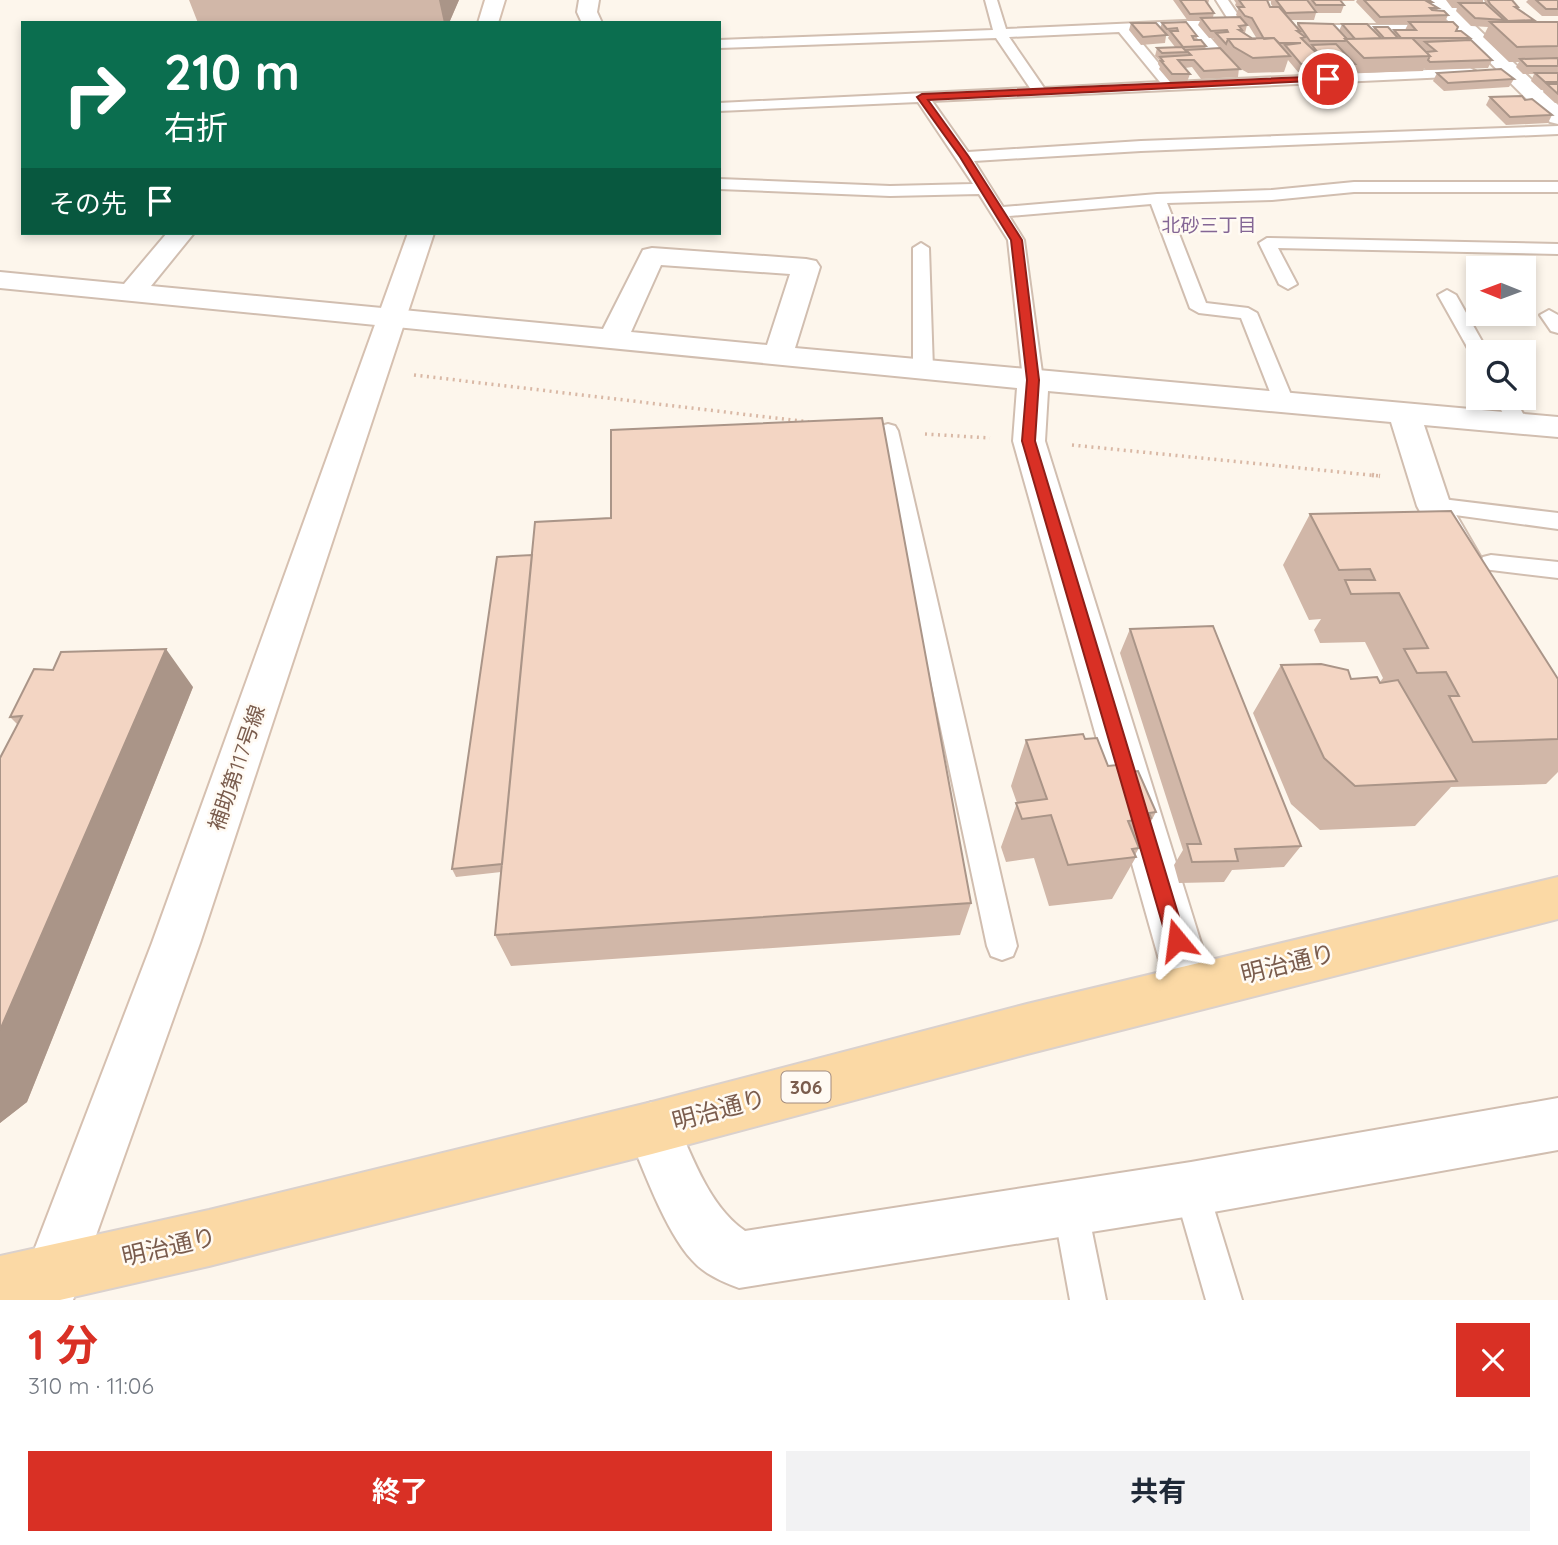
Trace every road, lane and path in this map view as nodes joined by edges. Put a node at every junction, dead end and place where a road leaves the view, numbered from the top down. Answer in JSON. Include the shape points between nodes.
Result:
{"nodes":[{"id":1,"x":495,"y":0,"type":"edge"},
{"id":2,"x":589,"y":0,"type":"edge"},
{"id":3,"x":991,"y":0,"type":"edge"},
{"id":4,"x":1223,"y":0,"type":"edge"},
{"id":5,"x":1437,"y":0,"type":"edge"},
{"id":6,"x":489,"y":21,"type":"edge"},
{"id":7,"x":591,"y":21,"type":"edge"},
{"id":8,"x":1193,"y":25,"type":"junction"},
{"id":9,"x":1123,"y":28,"type":"junction"},
{"id":10,"x":1293,"y":29,"type":"edge"},
{"id":11,"x":1468,"y":30,"type":"junction"},
{"id":12,"x":1494,"y":31,"type":"edge"},
{"id":13,"x":1002,"y":35,"type":"junction"},
{"id":14,"x":721,"y":44,"type":"edge"},
{"id":15,"x":1216,"y":52,"type":"edge"},
{"id":16,"x":1511,"y":72,"type":"junction"},
{"id":17,"x":1170,"y":86,"type":"junction"},
{"id":18,"x":1040,"y":92,"type":"junction"},
{"id":19,"x":922,"y":97,"type":"junction"},
{"id":20,"x":721,"y":107,"type":"edge"},
{"id":21,"x":1558,"y":117,"type":"edge"},
{"id":22,"x":1558,"y":130,"type":"edge"},
{"id":23,"x":964,"y":157,"type":"junction"},
{"id":24,"x":721,"y":184,"type":"edge"},
{"id":25,"x":1558,"y":187,"type":"edge"},
{"id":26,"x":984,"y":189,"type":"junction"},
{"id":27,"x":1157,"y":199,"type":"junction"},
{"id":28,"x":1000,"y":212,"type":"junction"},
{"id":29,"x":179,"y":235,"type":"edge"},
{"id":30,"x":420,"y":235,"type":"edge"},
{"id":31,"x":921,"y":248,"type":"dead end"},
{"id":32,"x":1558,"y":248,"type":"edge"},
{"id":33,"x":0,"y":280,"type":"edge"},
{"id":34,"x":1288,"y":284,"type":"dead end"},
{"id":35,"x":132,"y":292,"type":"junction"},
{"id":36,"x":1447,"y":295,"type":"dead end"},
{"id":37,"x":393,"y":317,"type":"junction"},
{"id":38,"x":613,"y":340,"type":"junction"},
{"id":39,"x":1472,"y":340,"type":"edge"},
{"id":40,"x":778,"y":356,"type":"junction"},
{"id":41,"x":923,"y":369,"type":"junction"},
{"id":42,"x":1033,"y":380,"type":"junction"},
{"id":43,"x":1284,"y":402,"type":"junction"},
{"id":44,"x":1511,"y":410,"type":"edge"},
{"id":45,"x":1404,"y":412,"type":"junction"},
{"id":46,"x":1558,"y":427,"type":"edge"},
{"id":47,"x":888,"y":431,"type":"dead end"},
{"id":48,"x":1434,"y":506,"type":"junction"},
{"id":49,"x":1558,"y":521,"type":"edge"},
{"id":50,"x":1558,"y":570,"type":"edge"},
{"id":51,"x":1487,"y":578,"type":"joint"},
{"id":52,"x":1558,"y":898,"type":"edge"},
{"id":53,"x":1002,"y":946,"type":"dead end"},
{"id":54,"x":1191,"y":988,"type":"junction"},
{"id":55,"x":1558,"y":1124,"type":"edge"},
{"id":56,"x":652,"y":1128,"type":"junction"},
{"id":57,"x":1191,"y":1189,"type":"junction"},
{"id":58,"x":1070,"y":1207,"type":"junction"},
{"id":59,"x":0,"y":1285,"type":"edge"},
{"id":60,"x":49,"y":1287,"type":"edge"},
{"id":61,"x":1088,"y":1300,"type":"edge"},
{"id":62,"x":1224,"y":1300,"type":"edge"}],
"edges":[{"from":1,"to":6,"type":"street"},
{"from":2,"to":7,"type":"street"},
{"from":3,"to":13,"type":"lane"},
{"from":4,"to":8,"type":"lane","via":[[1237,22]]},
{"from":5,"to":11,"type":"street"},
{"from":8,"to":9,"type":"lane"},
{"from":8,"to":15,"type":"lane"},
{"from":9,"to":13,"type":"lane"},
{"from":9,"to":17,"type":"lane"},
{"from":10,"to":11,"type":"lane"},
{"from":11,"to":12,"type":"lane"},
{"from":11,"to":16,"type":"street"},
{"from":13,"to":14,"type":"lane"},
{"from":13,"to":18,"type":"lane"},
{"from":16,"to":17,"type":"lane"},
{"from":16,"to":21,"type":"street"},
{"from":17,"to":18,"type":"lane"},
{"from":18,"to":19,"type":"lane"},
{"from":19,"to":20,"type":"lane"},
{"from":19,"to":23,"type":"lane"},
{"from":22,"to":23,"type":"lane"},
{"from":23,"to":26,"type":"lane"},
{"from":24,"to":26,"type":"lane","via":[[890,191]]},
{"from":25,"to":27,"type":"lane","via":[[1354,187]]},
{"from":26,"to":28,"type":"lane"},
{"from":27,"to":28,"type":"lane"},
{"from":27,"to":43,"type":"lane","via":[[1199,308],[1248,313]]},
{"from":28,"to":42,"type":"lane","via":[[1016,240]]},
{"from":29,"to":35,"type":"street"},
{"from":30,"to":37,"type":"street","name":"補助第117号線"},
{"from":31,"to":41,"type":"lane"},
{"from":32,"to":34,"type":"lane","via":[[1267,243]]},
{"from":33,"to":35,"type":"street"},
{"from":35,"to":37,"type":"street"},
{"from":36,"to":39,"type":"lane"},
{"from":37,"to":38,"type":"street"},
{"from":37,"to":60,"type":"street","name":"補助第117号線","via":[[176,943]]},
{"from":38,"to":40,"type":"street"},
{"from":38,"to":40,"type":"street","via":[[652,256],[807,267]]},
{"from":40,"to":41,"type":"street"},
{"from":41,"to":42,"type":"street"},
{"from":42,"to":43,"type":"street"},
{"from":42,"to":54,"type":"street","via":[[1029,441]]},
{"from":43,"to":45,"type":"street"},
{"from":44,"to":45,"type":"street"},
{"from":44,"to":46,"type":"street"},
{"from":45,"to":48,"type":"street"},
{"from":47,"to":53,"type":"lane"},
{"from":48,"to":49,"type":"lane"},
{"from":48,"to":51,"type":"street"},
{"from":50,"to":51,"type":"lane"},
{"from":52,"to":54,"type":"main road","name":"明治通り","number":"306"},
{"from":54,"to":56,"type":"main road","name":"明治通り","number":"306"},
{"from":55,"to":57,"type":"street"},
{"from":56,"to":58,"type":"street","via":[[695,1218],[713,1242],[739,1260]]},
{"from":56,"to":60,"type":"main road","name":"明治通り","number":"306","via":[[209,1238]]},
{"from":57,"to":58,"type":"street"},
{"from":57,"to":62,"type":"lane"},
{"from":58,"to":61,"type":"lane"},
{"from":59,"to":60,"type":"main road","name":"明治通り","number":"306"}]}
